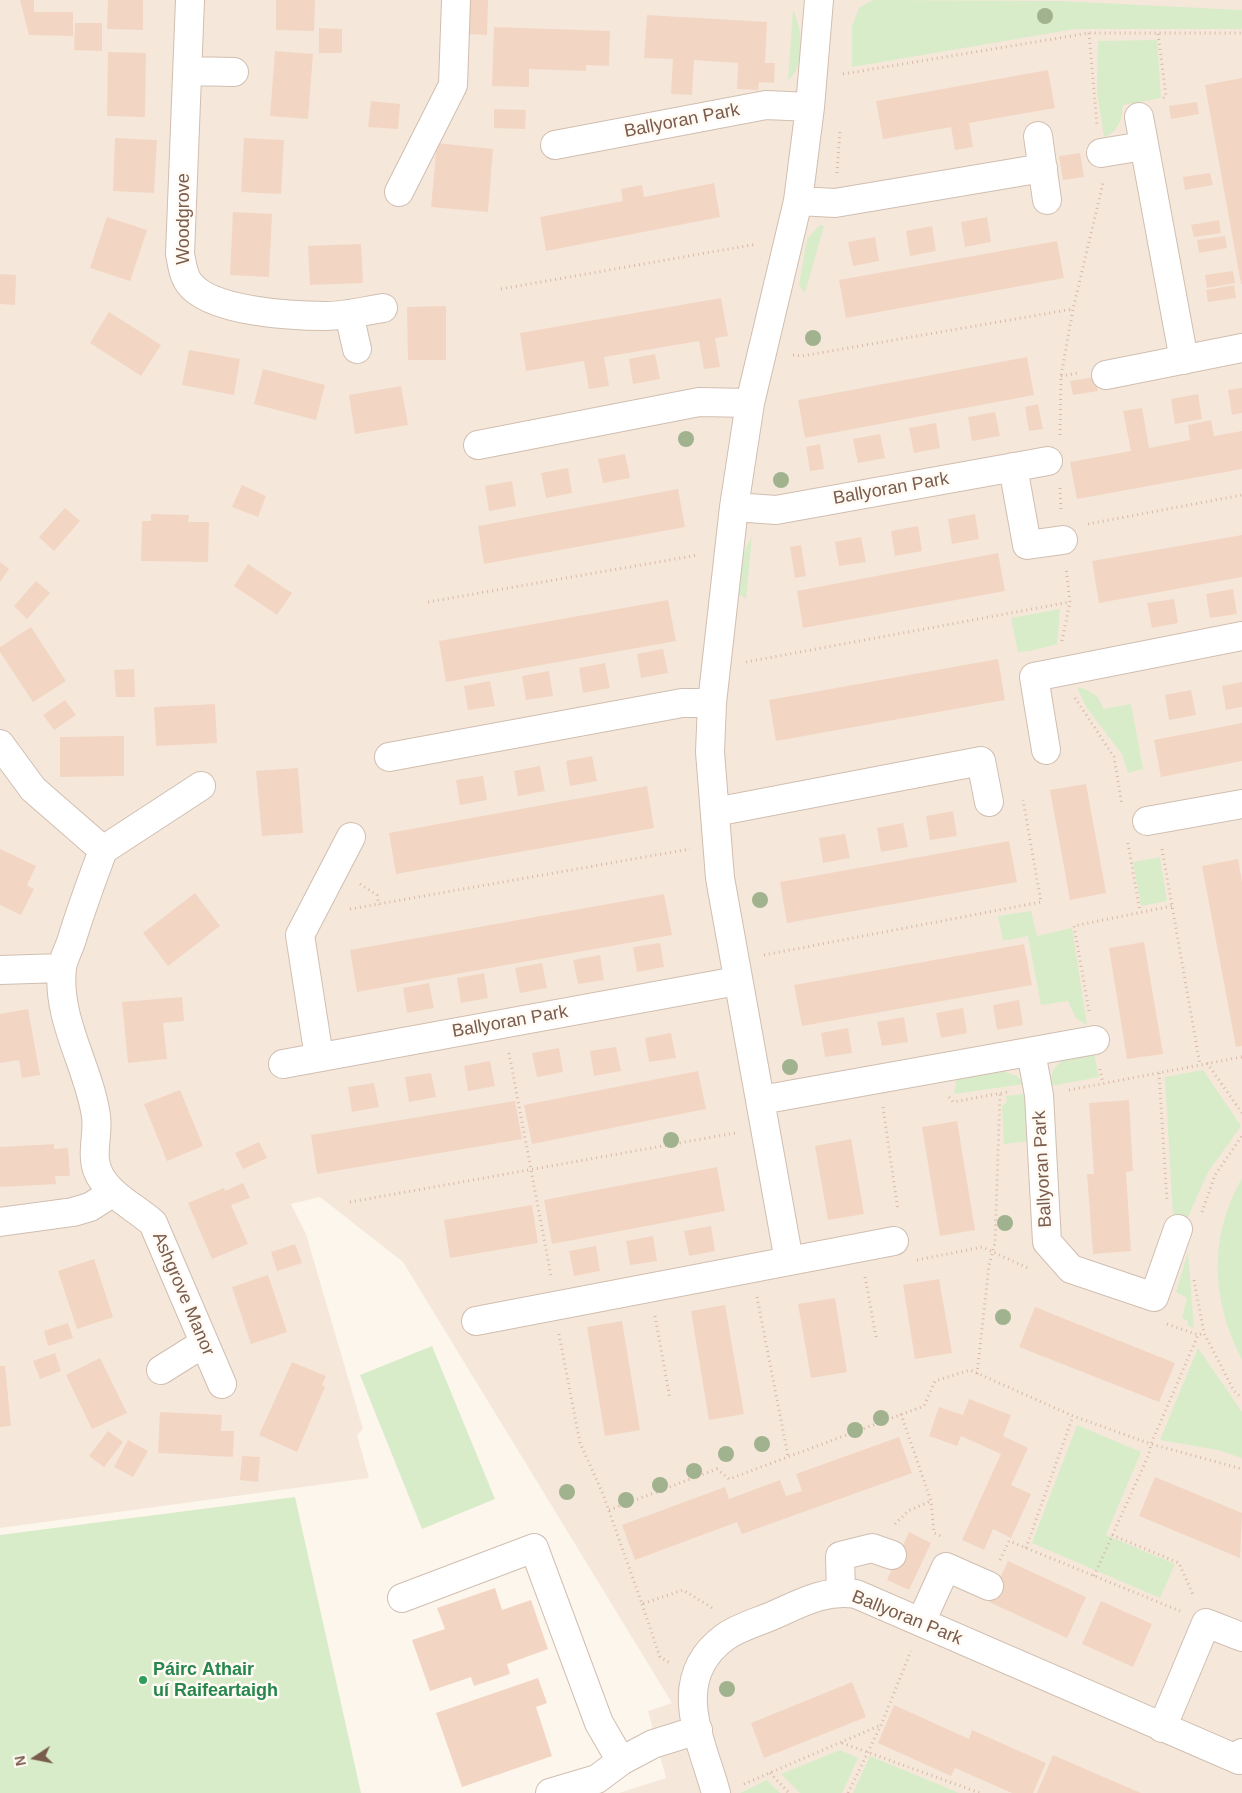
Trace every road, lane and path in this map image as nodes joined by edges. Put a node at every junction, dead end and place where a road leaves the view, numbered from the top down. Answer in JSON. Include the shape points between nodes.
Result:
{"nodes":[{"id":1,"x":190,"y":0,"type":"edge"},
{"id":2,"x":456,"y":0,"type":"edge"},
{"id":3,"x":819,"y":0,"type":"edge"},
{"id":4,"x":1242,"y":33,"type":"edge"},
{"id":5,"x":1088,"y":34,"type":"junction"},
{"id":6,"x":1158,"y":34,"type":"junction"},
{"id":7,"x":188,"y":71,"type":"junction"},
{"id":8,"x":234,"y":72,"type":"dead end"},
{"id":9,"x":843,"y":74,"type":"dead end"},
{"id":10,"x":810,"y":107,"type":"junction"},
{"id":11,"x":1139,"y":117,"type":"joint"},
{"id":12,"x":1038,"y":136,"type":"dead end"},
{"id":13,"x":555,"y":144,"type":"dead end"},
{"id":14,"x":1143,"y":146,"type":"junction"},
{"id":15,"x":1101,"y":153,"type":"junction"},
{"id":16,"x":1043,"y":168,"type":"junction"},
{"id":17,"x":399,"y":192,"type":"dead end"},
{"id":18,"x":1047,"y":200,"type":"dead end"},
{"id":19,"x":798,"y":201,"type":"junction"},
{"id":20,"x":788,"y":248,"type":"junction"},
{"id":21,"x":501,"y":289,"type":"dead end"},
{"id":22,"x":383,"y":308,"type":"dead end"},
{"id":23,"x":1073,"y":309,"type":"junction"},
{"id":24,"x":349,"y":314,"type":"junction"},
{"id":25,"x":1242,"y":348,"type":"edge"},
{"id":26,"x":357,"y":349,"type":"dead end"},
{"id":27,"x":762,"y":353,"type":"junction"},
{"id":28,"x":1184,"y":360,"type":"junction"},
{"id":29,"x":1106,"y":375,"type":"dead end"},
{"id":30,"x":750,"y":403,"type":"junction"},
{"id":31,"x":478,"y":445,"type":"dead end"},
{"id":32,"x":1056,"y":462,"type":"junction"},
{"id":33,"x":1014,"y":467,"type":"junction"},
{"id":34,"x":1242,"y":495,"type":"edge"},
{"id":35,"x":734,"y":507,"type":"junction"},
{"id":36,"x":1063,"y":534,"type":"junction"},
{"id":37,"x":728,"y":555,"type":"junction"},
{"id":38,"x":428,"y":602,"type":"dead end"},
{"id":39,"x":1070,"y":602,"type":"junction"},
{"id":40,"x":1242,"y":636,"type":"edge"},
{"id":41,"x":716,"y":662,"type":"junction"},
{"id":42,"x":1067,"y":670,"type":"junction"},
{"id":43,"x":712,"y":703,"type":"junction"},
{"id":44,"x":0,"y":744,"type":"edge"},
{"id":45,"x":1046,"y":750,"type":"dead end"},
{"id":46,"x":389,"y":757,"type":"dead end"},
{"id":47,"x":201,"y":786,"type":"dead end"},
{"id":48,"x":1022,"y":800,"type":"dead end"},
{"id":49,"x":989,"y":802,"type":"dead end"},
{"id":50,"x":1242,"y":804,"type":"edge"},
{"id":51,"x":715,"y":812,"type":"junction"},
{"id":52,"x":1132,"y":823,"type":"junction"},
{"id":53,"x":351,"y":837,"type":"dead end"},
{"id":54,"x":717,"y":844,"type":"junction"},
{"id":55,"x":1162,"y":849,"type":"dead end"},
{"id":56,"x":103,"y":850,"type":"junction"},
{"id":57,"x":1172,"y":906,"type":"junction"},
{"id":58,"x":350,"y":910,"type":"dead end"},
{"id":59,"x":1140,"y":912,"type":"junction"},
{"id":60,"x":62,"y":968,"type":"junction"},
{"id":61,"x":0,"y":970,"type":"edge"},
{"id":62,"x":735,"y":970,"type":"junction"},
{"id":63,"x":503,"y":1024,"type":"junction"},
{"id":64,"x":1095,"y":1040,"type":"junction"},
{"id":65,"x":1031,"y":1052,"type":"junction"},
{"id":66,"x":319,"y":1057,"type":"junction"},
{"id":67,"x":1242,"y":1058,"type":"edge"},
{"id":68,"x":1207,"y":1063,"type":"junction"},
{"id":69,"x":282,"y":1064,"type":"dead end"},
{"id":70,"x":1200,"y":1065,"type":"junction"},
{"id":71,"x":1159,"y":1072,"type":"junction"},
{"id":72,"x":878,"y":1079,"type":"junction"},
{"id":73,"x":1103,"y":1083,"type":"junction"},
{"id":74,"x":1000,"y":1094,"type":"dead end"},
{"id":75,"x":1039,"y":1095,"type":"junction"},
{"id":76,"x":761,"y":1100,"type":"junction"},
{"id":77,"x":1242,"y":1113,"type":"edge"},
{"id":78,"x":766,"y":1127,"type":"junction"},
{"id":79,"x":1242,"y":1136,"type":"edge"},
{"id":80,"x":531,"y":1169,"type":"junction"},
{"id":81,"x":112,"y":1193,"type":"junction"},
{"id":82,"x":350,"y":1202,"type":"dead end"},
{"id":83,"x":0,"y":1222,"type":"edge"},
{"id":84,"x":1178,"y":1230,"type":"junction"},
{"id":85,"x":894,"y":1241,"type":"junction"},
{"id":86,"x":859,"y":1248,"type":"junction"},
{"id":87,"x":993,"y":1252,"type":"junction"},
{"id":88,"x":789,"y":1261,"type":"junction"},
{"id":89,"x":752,"y":1268,"type":"junction"},
{"id":90,"x":1072,"y":1269,"type":"junction"},
{"id":91,"x":1194,"y":1275,"type":"dead end"},
{"id":92,"x":650,"y":1288,"type":"junction"},
{"id":93,"x":1154,"y":1297,"type":"junction"},
{"id":94,"x":554,"y":1306,"type":"junction"},
{"id":95,"x":476,"y":1321,"type":"dead end"},
{"id":96,"x":1204,"y":1333,"type":"junction"},
{"id":97,"x":1198,"y":1335,"type":"junction"},
{"id":98,"x":876,"y":1337,"type":"dead end"},
{"id":99,"x":204,"y":1343,"type":"junction"},
{"id":100,"x":162,"y":1370,"type":"dead end"},
{"id":101,"x":978,"y":1374,"type":"junction"},
{"id":102,"x":222,"y":1384,"type":"dead end"},
{"id":103,"x":1242,"y":1398,"type":"edge"},
{"id":104,"x":670,"y":1399,"type":"dead end"},
{"id":105,"x":901,"y":1414,"type":"junction"},
{"id":106,"x":1074,"y":1416,"type":"junction"},
{"id":107,"x":1151,"y":1444,"type":"junction"},
{"id":108,"x":788,"y":1456,"type":"junction"},
{"id":109,"x":1242,"y":1469,"type":"edge"},
{"id":110,"x":931,"y":1501,"type":"junction"},
{"id":111,"x":609,"y":1510,"type":"junction"},
{"id":112,"x":1112,"y":1535,"type":"junction"},
{"id":113,"x":1026,"y":1548,"type":"junction"},
{"id":114,"x":882,"y":1552,"type":"joint"},
{"id":115,"x":946,"y":1567,"type":"junction"},
{"id":116,"x":1094,"y":1576,"type":"junction"},
{"id":117,"x":989,"y":1586,"type":"joint"},
{"id":118,"x":841,"y":1592,"type":"junction"},
{"id":119,"x":402,"y":1598,"type":"dead end"},
{"id":120,"x":642,"y":1604,"type":"junction"},
{"id":121,"x":921,"y":1622,"type":"junction"},
{"id":122,"x":1206,"y":1623,"type":"junction"},
{"id":123,"x":745,"y":1627,"type":"junction"},
{"id":124,"x":1242,"y":1637,"type":"edge"},
{"id":125,"x":694,"y":1677,"type":"junction"},
{"id":126,"x":881,"y":1725,"type":"junction"},
{"id":127,"x":1162,"y":1728,"type":"junction"},
{"id":128,"x":698,"y":1730,"type":"junction"},
{"id":129,"x":841,"y":1743,"type":"junction"},
{"id":130,"x":867,"y":1750,"type":"junction"},
{"id":131,"x":1242,"y":1753,"type":"edge"},
{"id":132,"x":621,"y":1761,"type":"junction"},
{"id":133,"x":770,"y":1773,"type":"junction"},
{"id":134,"x":727,"y":1790,"type":"edge"},
{"id":135,"x":550,"y":1793,"type":"edge"},
{"id":136,"x":789,"y":1793,"type":"edge"},
{"id":137,"x":848,"y":1793,"type":"edge"},
{"id":138,"x":980,"y":1793,"type":"edge"}],
"edges":[{"from":1,"to":7,"type":"street","name":"Woodgrove"},
{"from":2,"to":17,"type":"street","via":[[453,84]]},
{"from":3,"to":10,"type":"street"},
{"from":4,"to":6,"type":"path"},
{"from":5,"to":6,"type":"path"},
{"from":5,"to":9,"type":"path"},
{"from":5,"to":15,"type":"path"},
{"from":6,"to":11,"type":"path","via":[[1166,96]]},
{"from":7,"to":8,"type":"street"},
{"from":7,"to":24,"type":"street","name":"Woodgrove","via":[[180,254],[188,283],[213,301],[259,311],[328,316]]},
{"from":10,"to":13,"type":"street","name":"Ballyoran Park","via":[[766,105]]},
{"from":10,"to":19,"type":"street"},
{"from":11,"to":14,"type":"street"},
{"from":12,"to":16,"type":"street"},
{"from":14,"to":15,"type":"street"},
{"from":14,"to":28,"type":"street"},
{"from":15,"to":23,"type":"path","via":[[1104,178]]},
{"from":16,"to":18,"type":"street"},
{"from":16,"to":19,"type":"street","via":[[835,203]]},
{"from":19,"to":20,"type":"street"},
{"from":20,"to":21,"type":"path","via":[[758,243]]},
{"from":20,"to":27,"type":"street"},
{"from":22,"to":24,"type":"street","name":"Woodgrove"},
{"from":23,"to":27,"type":"path","via":[[802,356]]},
{"from":23,"to":32,"type":"path","via":[[1061,380]]},
{"from":24,"to":26,"type":"street"},
{"from":25,"to":28,"type":"street"},
{"from":27,"to":30,"type":"street"},
{"from":28,"to":29,"type":"street"},
{"from":30,"to":31,"type":"street","via":[[699,402]]},
{"from":30,"to":35,"type":"street"},
{"from":32,"to":33,"type":"street","name":"Ballyoran Park"},
{"from":32,"to":36,"type":"path"},
{"from":33,"to":35,"type":"street","name":"Ballyoran Park","via":[[776,510]]},
{"from":33,"to":36,"type":"street","via":[[1027,545]]},
{"from":34,"to":36,"type":"path"},
{"from":35,"to":37,"type":"street"},
{"from":36,"to":39,"type":"path"},
{"from":37,"to":38,"type":"path","via":[[692,555]]},
{"from":37,"to":41,"type":"street"},
{"from":39,"to":41,"type":"path","via":[[752,662]]},
{"from":39,"to":42,"type":"path","via":[[1062,642]]},
{"from":40,"to":42,"type":"street"},
{"from":41,"to":43,"type":"street"},
{"from":42,"to":45,"type":"street","via":[[1034,677]]},
{"from":42,"to":52,"type":"path","via":[[1075,697],[1114,757]]},
{"from":43,"to":46,"type":"street","via":[[682,703]]},
{"from":43,"to":51,"type":"street","via":[[710,752]]},
{"from":44,"to":56,"type":"street","via":[[33,789]]},
{"from":47,"to":56,"type":"street"},
{"from":48,"to":62,"type":"path","via":[[1041,902]]},
{"from":49,"to":51,"type":"street","via":[[981,761]]},
{"from":50,"to":52,"type":"street"},
{"from":51,"to":54,"type":"street"},
{"from":52,"to":59,"type":"path"},
{"from":53,"to":66,"type":"street","via":[[300,935]]},
{"from":54,"to":58,"type":"path"},
{"from":54,"to":62,"type":"street"},
{"from":55,"to":57,"type":"path"},
{"from":56,"to":60,"type":"street","name":"Ashgrove Manor"},
{"from":57,"to":59,"type":"path"},
{"from":57,"to":70,"type":"path"},
{"from":59,"to":64,"type":"path","via":[[1074,926]]},
{"from":60,"to":61,"type":"street"},
{"from":60,"to":81,"type":"street","name":"Ashgrove Manor","via":[[68,1022],[97,1118],[95,1153],[99,1174]]},
{"from":62,"to":63,"type":"street","name":"Ballyoran Park"},
{"from":62,"to":76,"type":"street"},
{"from":63,"to":66,"type":"street","name":"Ballyoran Park"},
{"from":63,"to":80,"type":"path"},
{"from":64,"to":65,"type":"street"},
{"from":64,"to":73,"type":"path"},
{"from":65,"to":72,"type":"street"},
{"from":65,"to":75,"type":"street","name":"Ballyoran Park"},
{"from":66,"to":69,"type":"street","name":"Ballyoran Park"},
{"from":67,"to":68,"type":"path"},
{"from":68,"to":70,"type":"path"},
{"from":68,"to":77,"type":"path"},
{"from":70,"to":71,"type":"path"},
{"from":71,"to":73,"type":"path"},
{"from":71,"to":84,"type":"path","via":[[1168,1225]]},
{"from":72,"to":76,"type":"street"},
{"from":72,"to":85,"type":"path","via":[[899,1205]]},
{"from":73,"to":75,"type":"path"},
{"from":74,"to":87,"type":"path","via":[[996,1243]]},
{"from":75,"to":90,"type":"street","name":"Ballyoran Park","via":[[1047,1242]]},
{"from":76,"to":78,"type":"street"},
{"from":78,"to":80,"type":"path"},
{"from":78,"to":88,"type":"street"},
{"from":79,"to":84,"type":"path","via":[[1215,1175],[1196,1233]]},
{"from":80,"to":82,"type":"path"},
{"from":80,"to":94,"type":"path","via":[[552,1277]]},
{"from":81,"to":83,"type":"street","via":[[90,1207],[73,1212]]},
{"from":81,"to":99,"type":"street","name":"Ashgrove Manor","via":[[138,1209],[153,1224]]},
{"from":84,"to":93,"type":"street"},
{"from":85,"to":86,"type":"street"},
{"from":85,"to":87,"type":"path","via":[[913,1261],[982,1247]]},
{"from":86,"to":88,"type":"street"},
{"from":86,"to":98,"type":"path"},
{"from":87,"to":90,"type":"path","via":[[1041,1274]]},
{"from":87,"to":101,"type":"path"},
{"from":88,"to":89,"type":"street"},
{"from":89,"to":92,"type":"street"},
{"from":89,"to":108,"type":"path"},
{"from":90,"to":93,"type":"street","name":"Ballyoran Park"},
{"from":91,"to":96,"type":"path","via":[[1193,1284]]},
{"from":92,"to":94,"type":"street"},
{"from":92,"to":104,"type":"path"},
{"from":93,"to":97,"type":"path","via":[[1163,1322]]},
{"from":94,"to":95,"type":"street"},
{"from":94,"to":111,"type":"path","via":[[580,1443]]},
{"from":96,"to":97,"type":"path"},
{"from":96,"to":103,"type":"path","via":[[1234,1391]]},
{"from":97,"to":107,"type":"path"},
{"from":99,"to":100,"type":"street"},
{"from":99,"to":102,"type":"street","name":"Ashgrove Manor"},
{"from":101,"to":105,"type":"path","via":[[970,1370],[935,1380],[924,1406]]},
{"from":101,"to":106,"type":"path"},
{"from":105,"to":108,"type":"path"},
{"from":105,"to":110,"type":"path"},
{"from":106,"to":107,"type":"path"},
{"from":106,"to":113,"type":"path"},
{"from":107,"to":109,"type":"path"},
{"from":107,"to":112,"type":"path"},
{"from":108,"to":111,"type":"path","via":[[729,1479],[718,1468]]},
{"from":110,"to":114,"type":"path","via":[[908,1511]]},
{"from":110,"to":115,"type":"path","via":[[934,1533],[941,1536]]},
{"from":111,"to":120,"type":"path"},
{"from":112,"to":116,"type":"path"},
{"from":112,"to":122,"type":"path","via":[[1179,1563]]},
{"from":113,"to":116,"type":"path"},
{"from":113,"to":117,"type":"path","via":[[1009,1541]]},
{"from":114,"to":118,"type":"street","via":[[840,1556]]},
{"from":115,"to":117,"type":"street"},
{"from":115,"to":121,"type":"street"},
{"from":116,"to":122,"type":"path"},
{"from":118,"to":121,"type":"street","name":"Ballyoran Park","via":[[856,1594]]},
{"from":118,"to":123,"type":"street","name":"Ballyoran Park","via":[[822,1594]]},
{"from":119,"to":132,"type":"street","via":[[534,1548],[599,1723]]},
{"from":120,"to":123,"type":"path","via":[[683,1590]]},
{"from":120,"to":125,"type":"path","via":[[660,1657]]},
{"from":121,"to":126,"type":"path"},
{"from":121,"to":127,"type":"street","name":"Ballyoran Park"},
{"from":122,"to":124,"type":"street"},
{"from":122,"to":127,"type":"street"},
{"from":123,"to":125,"type":"street","name":"Ballyoran Park","via":[[726,1636],[706,1653]]},
{"from":125,"to":128,"type":"street","name":"Ballyoran Park","via":[[691,1707]]},
{"from":126,"to":129,"type":"path"},
{"from":126,"to":130,"type":"path"},
{"from":127,"to":131,"type":"street","name":"Ballyoran Park","via":[[1239,1760]]},
{"from":128,"to":132,"type":"street","via":[[653,1744]]},
{"from":128,"to":134,"type":"street","name":"Ballyoran Park"},
{"from":129,"to":130,"type":"path"},
{"from":129,"to":133,"type":"path"},
{"from":130,"to":137,"type":"path"},
{"from":130,"to":138,"type":"path"},
{"from":132,"to":135,"type":"street","via":[[597,1779]]},
{"from":133,"to":134,"type":"path"},
{"from":133,"to":136,"type":"path"}]}
